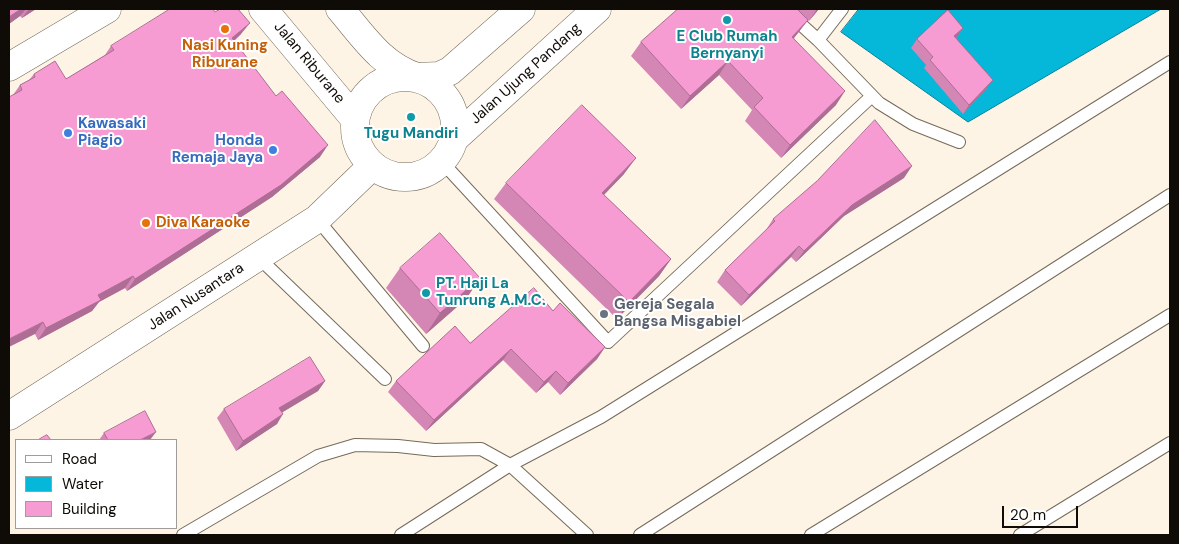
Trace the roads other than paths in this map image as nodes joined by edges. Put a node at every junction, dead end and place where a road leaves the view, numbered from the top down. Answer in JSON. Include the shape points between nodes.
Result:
{"nodes":[{"id":1,"x":107,"y":9,"type":"edge"},
{"id":2,"x":263,"y":9,"type":"edge"},
{"id":3,"x":340,"y":9,"type":"edge"},
{"id":4,"x":521,"y":9,"type":"edge"},
{"id":5,"x":597,"y":9,"type":"edge"},
{"id":6,"x":784,"y":9,"type":"edge"},
{"id":7,"x":842,"y":9,"type":"edge"},
{"id":8,"x":818,"y":40,"type":"junction"},
{"id":9,"x":1170,"y":62,"type":"edge"},
{"id":10,"x":9,"y":68,"type":"edge"},
{"id":11,"x":417,"y":78,"type":"junction"},
{"id":12,"x":872,"y":96,"type":"junction"},
{"id":13,"x":354,"y":118,"type":"junction"},
{"id":14,"x":959,"y":142,"type":"dead end"},
{"id":15,"x":448,"y":151,"type":"junction"},
{"id":16,"x":372,"y":166,"type":"junction"},
{"id":17,"x":1170,"y":196,"type":"edge"},
{"id":18,"x":317,"y":219,"type":"junction"},
{"id":19,"x":258,"y":257,"type":"junction"},
{"id":20,"x":1170,"y":316,"type":"edge"},
{"id":21,"x":423,"y":346,"type":"dead end"},
{"id":22,"x":385,"y":378,"type":"dead end"},
{"id":23,"x":9,"y":416,"type":"edge"},
{"id":24,"x":1170,"y":443,"type":"edge"},
{"id":25,"x":510,"y":465,"type":"junction"},
{"id":26,"x":183,"y":535,"type":"edge"},
{"id":27,"x":401,"y":535,"type":"edge"},
{"id":28,"x":587,"y":535,"type":"edge"},
{"id":29,"x":640,"y":535,"type":"edge"},
{"id":30,"x":811,"y":535,"type":"edge"},
{"id":31,"x":1020,"y":535,"type":"edge"}],
"edges":[{"from":1,"to":10,"type":"main road"},
{"from":2,"to":13,"type":"main road","name":"Jalan Riburane"},
{"from":3,"to":11,"type":"main road","via":[[389,64],[399,72]]},
{"from":4,"to":11,"type":"main road","via":[[450,71],[434,77]]},
{"from":5,"to":15,"type":"main road","name":"Jalan Ujung Pandang"},
{"from":6,"to":8,"type":"lane"},
{"from":7,"to":8,"type":"lane"},
{"from":8,"to":12,"type":"lane"},
{"from":9,"to":25,"type":"lane","via":[[601,416]]},
{"from":11,"to":13,"type":"main road","via":[[398,76],[379,83],[363,98]]},
{"from":11,"to":15,"type":"main road","via":[[432,84],[447,98],[455,118]]},
{"from":12,"to":14,"type":"lane","via":[[912,124]]},
{"from":12,"to":15,"type":"lane","via":[[608,342]]},
{"from":13,"to":16,"type":"main road","via":[[354,135],[360,151]]},
{"from":15,"to":16,"type":"main road","via":[[420,175],[386,174]]},
{"from":16,"to":18,"type":"main road","name":"Jalan Nusantara"},
{"from":17,"to":29,"type":"lane"},
{"from":18,"to":19,"type":"main road","name":"Jalan Nusantara"},
{"from":18,"to":21,"type":"lane"},
{"from":19,"to":22,"type":"lane"},
{"from":19,"to":23,"type":"main road","name":"Jalan Nusantara"},
{"from":20,"to":30,"type":"lane"},
{"from":24,"to":31,"type":"lane"},
{"from":25,"to":26,"type":"lane","via":[[481,449],[355,446],[318,456]]},
{"from":25,"to":27,"type":"lane"},
{"from":25,"to":28,"type":"lane"}]}
